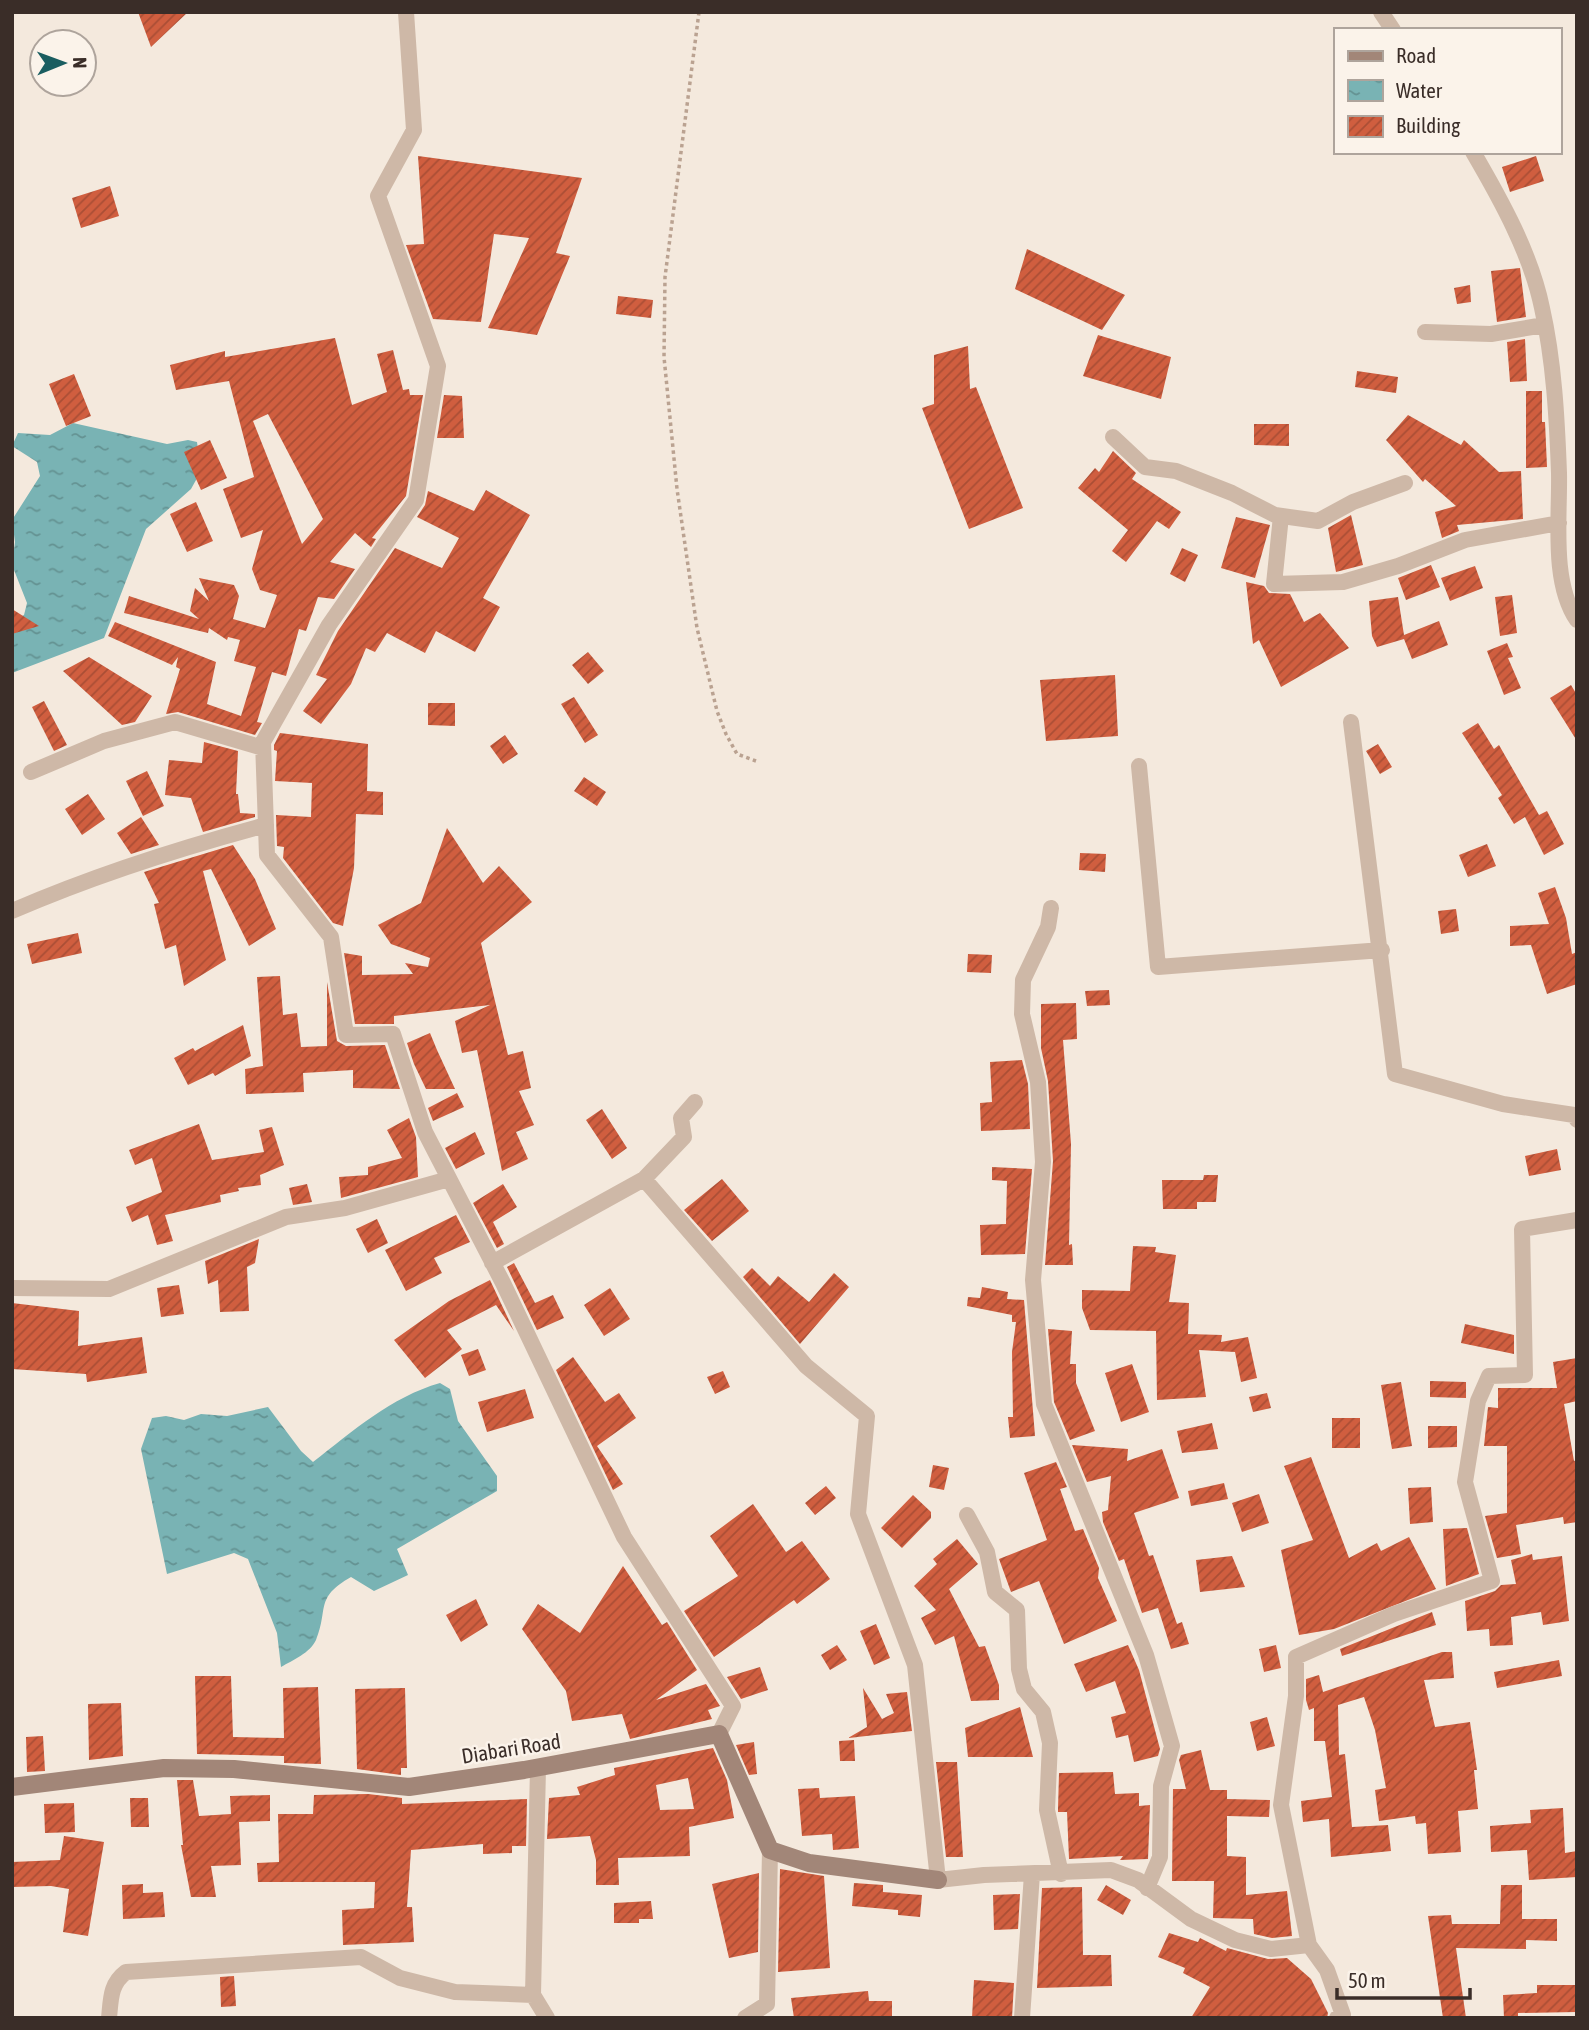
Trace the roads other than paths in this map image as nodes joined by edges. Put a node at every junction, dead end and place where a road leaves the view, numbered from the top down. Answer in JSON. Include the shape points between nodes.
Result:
{"nodes":[{"id":1,"x":406,"y":12,"type":"edge"},
{"id":2,"x":1381,"y":12,"type":"edge"},
{"id":3,"x":1393,"y":28,"type":"edge"},
{"id":4,"x":1475,"y":154,"type":"edge"},
{"id":5,"x":1544,"y":325,"type":"junction"},
{"id":6,"x":1425,"y":332,"type":"dead end"},
{"id":7,"x":1113,"y":437,"type":"dead end"},
{"id":8,"x":1405,"y":484,"type":"dead end"},
{"id":9,"x":1281,"y":516,"type":"junction"},
{"id":10,"x":1559,"y":523,"type":"junction"},
{"id":11,"x":1577,"y":620,"type":"edge"},
{"id":12,"x":1351,"y":722,"type":"dead end"},
{"id":13,"x":263,"y":748,"type":"junction"},
{"id":14,"x":1139,"y":766,"type":"dead end"},
{"id":15,"x":31,"y":772,"type":"dead end"},
{"id":16,"x":266,"y":825,"type":"junction"},
{"id":17,"x":1051,"y":908,"type":"dead end"},
{"id":18,"x":12,"y":911,"type":"edge"},
{"id":19,"x":1382,"y":950,"type":"junction"},
{"id":20,"x":695,"y":1102,"type":"dead end"},
{"id":21,"x":1577,"y":1120,"type":"edge"},
{"id":22,"x":449,"y":1179,"type":"junction"},
{"id":23,"x":644,"y":1179,"type":"junction"},
{"id":24,"x":1577,"y":1220,"type":"edge"},
{"id":25,"x":492,"y":1263,"type":"junction"},
{"id":26,"x":12,"y":1288,"type":"edge"},
{"id":27,"x":967,"y":1515,"type":"dead end"},
{"id":28,"x":719,"y":1734,"type":"junction"},
{"id":29,"x":538,"y":1768,"type":"junction"},
{"id":30,"x":12,"y":1787,"type":"edge"},
{"id":31,"x":770,"y":1850,"type":"junction"},
{"id":32,"x":1032,"y":1874,"type":"junction"},
{"id":33,"x":1061,"y":1874,"type":"junction"},
{"id":34,"x":938,"y":1880,"type":"junction"},
{"id":35,"x":1147,"y":1888,"type":"junction"},
{"id":36,"x":1309,"y":1945,"type":"junction"},
{"id":37,"x":533,"y":1995,"type":"junction"},
{"id":38,"x":1341,"y":2017,"type":"edge"},
{"id":39,"x":109,"y":2018,"type":"edge"},
{"id":40,"x":547,"y":2018,"type":"edge"},
{"id":41,"x":745,"y":2018,"type":"edge"},
{"id":42,"x":1022,"y":2018,"type":"edge"}],
"edges":[{"from":1,"to":13,"type":"street","via":[[414,130],[378,195],[438,366],[416,500],[329,625]]},
{"from":2,"to":3,"type":"street"},
{"from":4,"to":5,"type":"street","via":[[1521,245]]},
{"from":5,"to":6,"type":"street","via":[[1491,334]]},
{"from":5,"to":10,"type":"street","via":[[1554,405]]},
{"from":7,"to":9,"type":"street","via":[[1145,467],[1175,471]]},
{"from":8,"to":9,"type":"street","via":[[1353,502],[1318,521]]},
{"from":9,"to":10,"type":"street","via":[[1274,584],[1343,582],[1465,540]]},
{"from":10,"to":11,"type":"street","via":[[1558,550],[1568,607]]},
{"from":12,"to":19,"type":"street"},
{"from":13,"to":15,"type":"street","via":[[175,722],[104,741]]},
{"from":13,"to":16,"type":"street"},
{"from":14,"to":19,"type":"street","via":[[1158,967]]},
{"from":16,"to":18,"type":"street","via":[[185,847]]},
{"from":16,"to":22,"type":"street","via":[[267,855],[331,937],[346,1035],[393,1034],[425,1132]]},
{"from":17,"to":35,"type":"street","via":[[1048,927],[1023,979],[1022,1014],[1038,1082],[1043,1162],[1033,1280],[1044,1404],[1129,1608],[1172,1746],[1161,1786],[1160,1857]]},
{"from":19,"to":21,"type":"street","via":[[1395,1074],[1503,1104],[1574,1115]]},
{"from":20,"to":23,"type":"street","via":[[681,1118],[684,1137]]},
{"from":22,"to":25,"type":"street"},
{"from":22,"to":26,"type":"street","via":[[345,1208],[286,1217],[109,1289]]},
{"from":23,"to":25,"type":"street"},
{"from":23,"to":34,"type":"street","via":[[806,1366],[867,1416],[858,1514],[915,1665]]},
{"from":24,"to":36,"type":"street","via":[[1522,1229],[1525,1375],[1489,1376],[1478,1401],[1465,1482],[1492,1581],[1394,1614],[1296,1657],[1296,1696],[1282,1805]]},
{"from":25,"to":28,"type":"street","via":[[624,1537],[733,1706]]},
{"from":27,"to":33,"type":"street","via":[[987,1552],[995,1592],[1017,1610],[1019,1670],[1024,1689],[1043,1712],[1050,1743],[1047,1810]]},
{"from":28,"to":29,"type":"street","name":"Diabari Road"},
{"from":28,"to":31,"type":"street"},
{"from":29,"to":30,"type":"street","name":"Diabari Road","via":[[409,1787],[234,1769],[164,1768]]},
{"from":29,"to":37,"type":"street"},
{"from":31,"to":34,"type":"street","via":[[809,1863]]},
{"from":31,"to":41,"type":"street","via":[[767,2004]]},
{"from":32,"to":33,"type":"street"},
{"from":32,"to":34,"type":"street"},
{"from":32,"to":42,"type":"street"},
{"from":33,"to":35,"type":"street","via":[[1111,1870]]},
{"from":35,"to":36,"type":"street","via":[[1191,1919],[1235,1940],[1271,1949]]},
{"from":36,"to":38,"type":"street","via":[[1327,1970]]},
{"from":37,"to":39,"type":"street","via":[[455,1992],[400,1978],[361,1957],[211,1965],[126,1972],[116,1979],[111,1992]]},
{"from":37,"to":40,"type":"street"}]}
